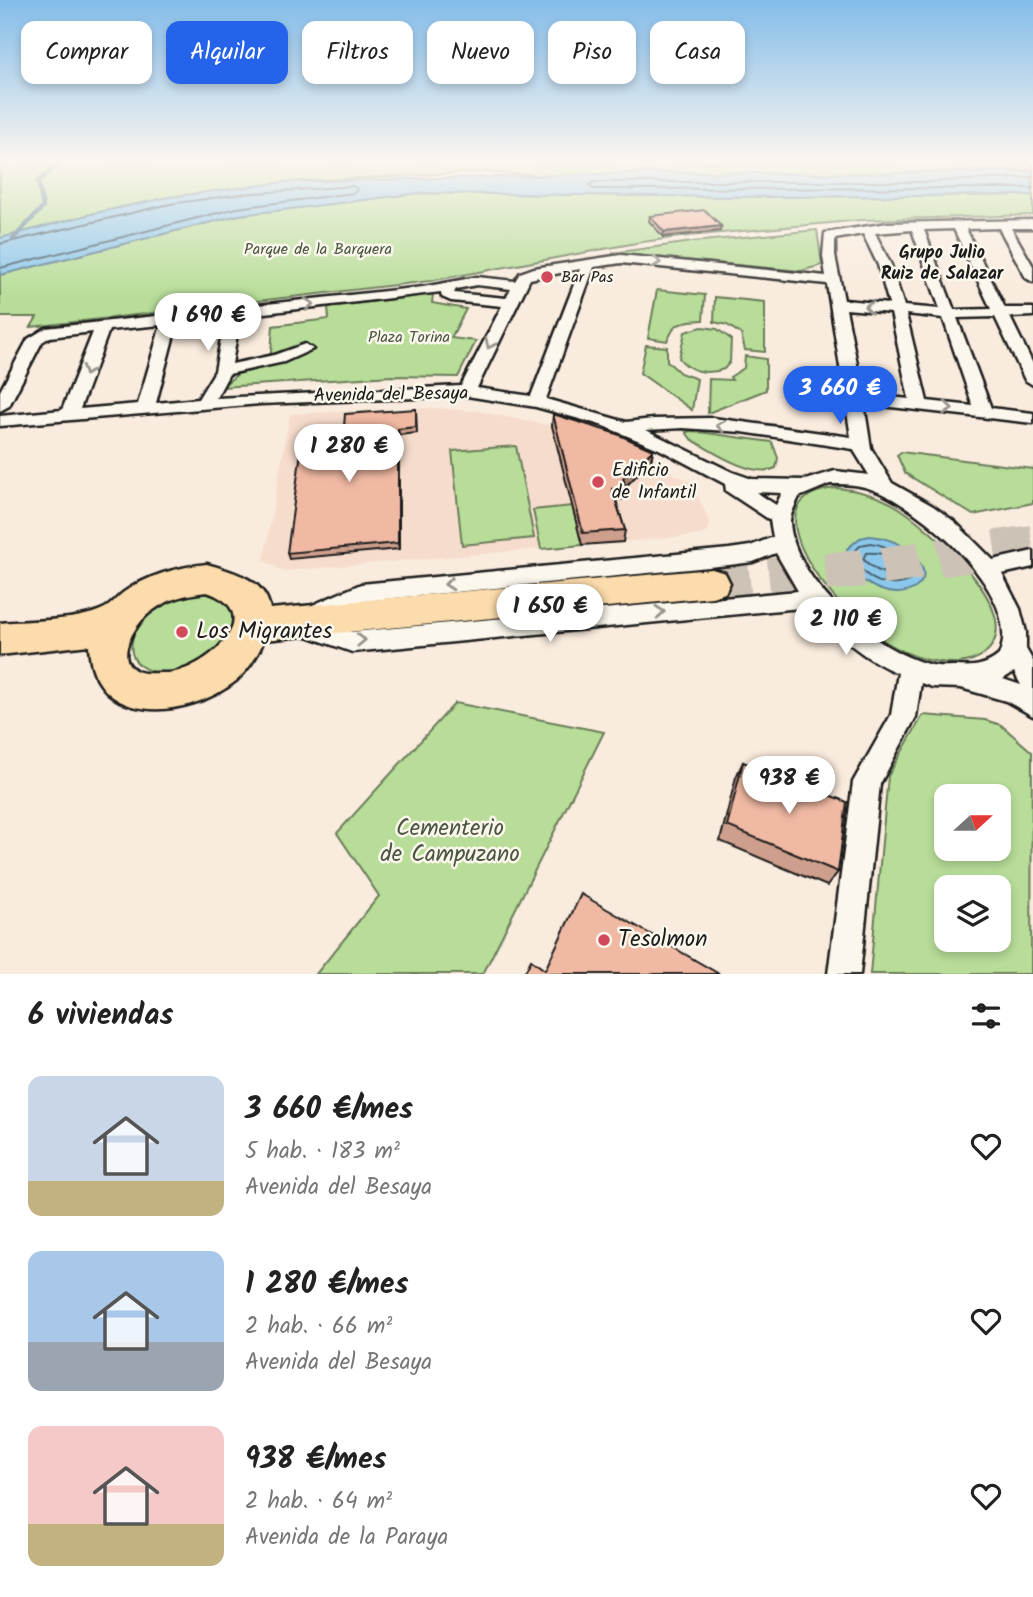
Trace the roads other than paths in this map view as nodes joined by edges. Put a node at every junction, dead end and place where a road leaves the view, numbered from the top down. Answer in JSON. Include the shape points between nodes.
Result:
{"nodes":[{"id":1,"x":1033,"y":224,"type":"edge"},
{"id":2,"x":1003,"y":225,"type":"junction"},
{"id":3,"x":917,"y":226,"type":"junction"},
{"id":4,"x":958,"y":226,"type":"junction"},
{"id":5,"x":867,"y":230,"type":"junction"},
{"id":6,"x":589,"y":263,"type":"junction"},
{"id":7,"x":1033,"y":278,"type":"edge"},
{"id":8,"x":834,"y":281,"type":"junction"},
{"id":9,"x":451,"y":286,"type":"junction"},
{"id":10,"x":519,"y":286,"type":"junction"},
{"id":11,"x":510,"y":303,"type":"junction"},
{"id":12,"x":839,"y":304,"type":"junction"},
{"id":13,"x":897,"y":310,"type":"junction"},
{"id":14,"x":1033,"y":312,"type":"edge"},
{"id":15,"x":233,"y":313,"type":"junction"},
{"id":16,"x":1002,"y":313,"type":"junction"},
{"id":17,"x":948,"y":314,"type":"junction"},
{"id":18,"x":170,"y":320,"type":"junction"},
{"id":19,"x":103,"y":327,"type":"junction"},
{"id":20,"x":304,"y":349,"type":"dead end"},
{"id":21,"x":223,"y":371,"type":"junction"},
{"id":22,"x":1033,"y":380,"type":"edge"},
{"id":23,"x":467,"y":391,"type":"junction"},
{"id":24,"x":855,"y":398,"type":"junction"},
{"id":25,"x":205,"y":402,"type":"junction"},
{"id":26,"x":537,"y":402,"type":"junction"},
{"id":27,"x":919,"y":405,"type":"junction"},
{"id":28,"x":0,"y":406,"type":"edge"},
{"id":29,"x":146,"y":407,"type":"junction"},
{"id":30,"x":984,"y":412,"type":"junction"},
{"id":31,"x":69,"y":414,"type":"junction"},
{"id":32,"x":1033,"y":418,"type":"edge"},
{"id":33,"x":0,"y":421,"type":"edge"},
{"id":34,"x":624,"y":428,"type":"junction"},
{"id":35,"x":862,"y":447,"type":"junction"},
{"id":36,"x":725,"y":477,"type":"junction"},
{"id":37,"x":841,"y":477,"type":"junction"},
{"id":38,"x":801,"y":485,"type":"junction"},
{"id":39,"x":885,"y":487,"type":"junction"},
{"id":40,"x":778,"y":516,"type":"junction"},
{"id":41,"x":782,"y":542,"type":"junction"},
{"id":42,"x":1033,"y":559,"type":"edge"},
{"id":43,"x":987,"y":570,"type":"junction"},
{"id":44,"x":712,"y":583,"type":"tunnel mouth"},
{"id":45,"x":813,"y":597,"type":"junction"},
{"id":46,"x":296,"y":622,"type":"junction"},
{"id":47,"x":252,"y":626,"type":"junction"},
{"id":48,"x":113,"y":635,"type":"junction"},
{"id":49,"x":0,"y":639,"type":"edge"},
{"id":50,"x":1014,"y":652,"type":"junction"},
{"id":51,"x":0,"y":657,"type":"edge"},
{"id":52,"x":911,"y":671,"type":"junction"},
{"id":53,"x":962,"y":680,"type":"junction"},
{"id":54,"x":1033,"y":682,"type":"edge"},
{"id":55,"x":1033,"y":705,"type":"edge"},
{"id":56,"x":844,"y":974,"type":"edge"}],
"edges":[{"from":1,"to":2,"type":"street"},
{"from":2,"to":4,"type":"street"},
{"from":2,"to":7,"type":"street"},
{"from":3,"to":4,"type":"street"},
{"from":3,"to":5,"type":"street"},
{"from":3,"to":17,"type":"street"},
{"from":4,"to":16,"type":"street"},
{"from":5,"to":8,"type":"street","via":[[829,236]]},
{"from":5,"to":13,"type":"street","via":[[876,242]]},
{"from":6,"to":8,"type":"street","one_way":true,"via":[[621,259]]},
{"from":6,"to":10,"type":"street","via":[[534,272]]},
{"from":6,"to":26,"type":"street"},
{"from":8,"to":12,"type":"street"},
{"from":9,"to":10,"type":"street","via":[[477,281]]},
{"from":9,"to":11,"type":"street","via":[[447,293],[451,297]]},
{"from":15,"to":9,"type":"street","one_way":true},
{"from":10,"to":11,"type":"street"},
{"from":11,"to":23,"type":"street","one_way":true},
{"from":13,"to":12,"type":"street","one_way":true},
{"from":12,"to":24,"type":"street"},
{"from":13,"to":17,"type":"street"},
{"from":13,"to":27,"type":"street"},
{"from":14,"to":16,"type":"street"},
{"from":15,"to":18,"type":"street"},
{"from":15,"to":21,"type":"street"},
{"from":16,"to":17,"type":"street"},
{"from":16,"to":22,"type":"street"},
{"from":17,"to":30,"type":"street"},
{"from":18,"to":19,"type":"street"},
{"from":18,"to":29,"type":"street"},
{"from":19,"to":28,"type":"street","via":[[47,333],[36,339]]},
{"from":19,"to":31,"type":"street","one_way":true},
{"from":20,"to":21,"type":"street"},
{"from":21,"to":25,"type":"street"},
{"from":23,"to":25,"type":"street","name":"Avenida del Besaya"},
{"from":23,"to":26,"type":"street","name":"Avenida del Besaya"},
{"from":24,"to":27,"type":"street"},
{"from":24,"to":35,"type":"street"},
{"from":25,"to":29,"type":"street","name":"Avenida del Besaya"},
{"from":26,"to":34,"type":"street","name":"Avenida del Besaya"},
{"from":27,"to":30,"type":"street","one_way":true},
{"from":29,"to":31,"type":"street","name":"Avenida del Besaya"},
{"from":30,"to":32,"type":"street"},
{"from":31,"to":33,"type":"street","name":"Avenida del Besaya"},
{"from":35,"to":34,"type":"street","name":"Avenida del Besaya","one_way":true,"via":[[700,423],[666,421]]},
{"from":34,"to":36,"type":"street"},
{"from":35,"to":37,"type":"street"},
{"from":35,"to":39,"type":"street"},
{"from":36,"to":38,"type":"street","via":[[762,487]]},
{"from":36,"to":40,"type":"street"},
{"from":37,"to":38,"type":"street"},
{"from":37,"to":39,"type":"street"},
{"from":38,"to":40,"type":"street"},
{"from":39,"to":43,"type":"street","via":[[939,521]]},
{"from":40,"to":41,"type":"street"},
{"from":41,"to":45,"type":"street"},
{"from":41,"to":46,"type":"street","one_way":true,"via":[[729,558],[361,593]]},
{"from":42,"to":43,"type":"street"},
{"from":43,"to":50,"type":"street","via":[[1010,612]]},
{"from":44,"to":46,"type":"main road"},
{"from":46,"to":45,"type":"street","one_way":true,"via":[[352,642]]},
{"from":45,"to":52,"type":"street","via":[[866,645]]},
{"from":46,"to":47,"type":"main road"},
{"from":47,"to":48,"type":"main road","via":[[246,596],[230,583],[207,578],[179,581],[139,600]]},
{"from":47,"to":48,"type":"main road","via":[[229,664],[199,683],[174,691],[149,692],[122,682],[114,673]]},
{"from":48,"to":49,"type":"main road","via":[[84,631]]},
{"from":48,"to":51,"type":"main road"},
{"from":50,"to":53,"type":"street","via":[[994,672]]},
{"from":50,"to":54,"type":"street"},
{"from":52,"to":53,"type":"street"},
{"from":52,"to":56,"type":"street","via":[[903,717],[867,782]]},
{"from":53,"to":55,"type":"street","via":[[1012,692]]}]}
